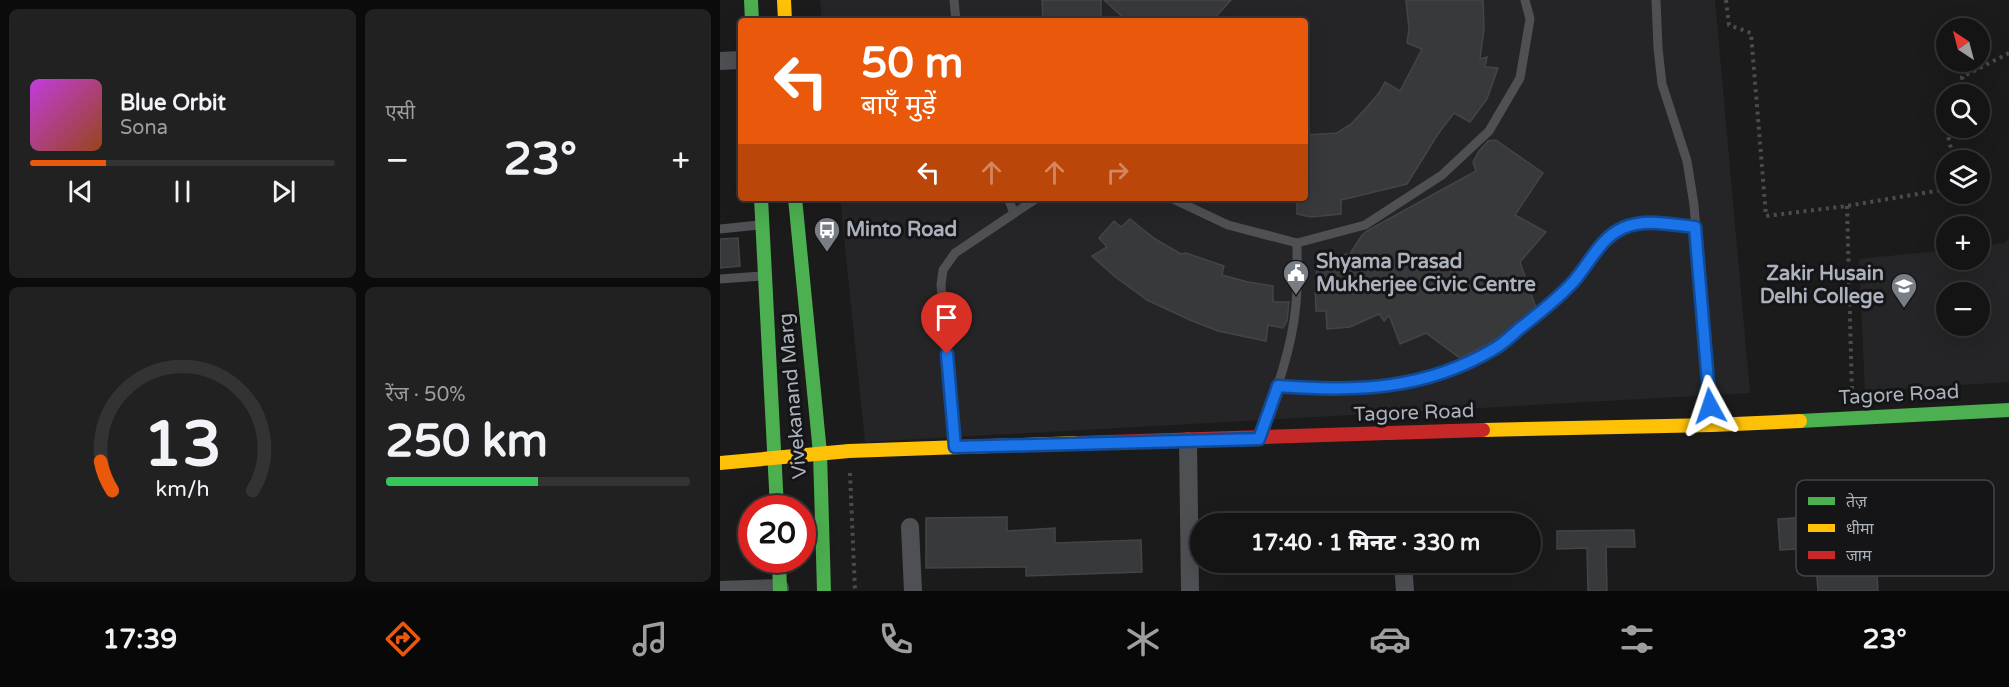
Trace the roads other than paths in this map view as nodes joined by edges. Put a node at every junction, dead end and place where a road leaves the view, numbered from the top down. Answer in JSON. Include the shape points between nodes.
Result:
{"nodes":[{"id":1,"x":751,"y":0,"type":"edge"},
{"id":2,"x":783,"y":0,"type":"edge"},
{"id":3,"x":954,"y":0,"type":"edge"},
{"id":4,"x":1525,"y":0,"type":"edge"},
{"id":5,"x":1656,"y":0,"type":"edge"},
{"id":6,"x":752,"y":18,"type":"edge"},
{"id":7,"x":785,"y":18,"type":"edge"},
{"id":8,"x":956,"y":18,"type":"edge"},
{"id":9,"x":738,"y":60,"type":"edge"},
{"id":10,"x":720,"y":61,"type":"edge"},
{"id":11,"x":761,"y":201,"type":"edge"},
{"id":12,"x":795,"y":201,"type":"edge"},
{"id":13,"x":1009,"y":201,"type":"edge"},
{"id":14,"x":1032,"y":201,"type":"edge"},
{"id":15,"x":1177,"y":201,"type":"edge"},
{"id":16,"x":1014,"y":213,"type":"junction"},
{"id":17,"x":762,"y":225,"type":"junction"},
{"id":18,"x":1695,"y":227,"type":"junction"},
{"id":19,"x":720,"y":230,"type":"edge"},
{"id":20,"x":1298,"y":243,"type":"junction"},
{"id":21,"x":765,"y":276,"type":"junction"},
{"id":22,"x":720,"y":279,"type":"edge"},
{"id":23,"x":1278,"y":386,"type":"junction"},
{"id":24,"x":2009,"y":410,"type":"edge"},
{"id":25,"x":1712,"y":425,"type":"junction"},
{"id":26,"x":1259,"y":439,"type":"junction"},
{"id":27,"x":1188,"y":441,"type":"junction"},
{"id":28,"x":955,"y":447,"type":"junction"},
{"id":29,"x":820,"y":453,"type":"junction"},
{"id":30,"x":774,"y":460,"type":"junction"},
{"id":31,"x":720,"y":463,"type":"edge"},
{"id":32,"x":776,"y":495,"type":"edge"},
{"id":33,"x":910,"y":527,"type":"dead end"},
{"id":34,"x":779,"y":573,"type":"edge"},
{"id":35,"x":1404,"y":573,"type":"edge"},
{"id":36,"x":720,"y":590,"type":"edge"},
{"id":37,"x":780,"y":590,"type":"edge"},
{"id":38,"x":824,"y":591,"type":"edge"},
{"id":39,"x":913,"y":591,"type":"edge"},
{"id":40,"x":1190,"y":591,"type":"edge"},
{"id":41,"x":1405,"y":591,"type":"edge"}],
"edges":[{"from":1,"to":6,"type":"street"},
{"from":2,"to":7,"type":"street"},
{"from":3,"to":8,"type":"lane"},
{"from":4,"to":20,"type":"lane","via":[[1530,19],[1520,78],[1489,131],[1442,175],[1365,225]]},
{"from":5,"to":18,"type":"lane","via":[[1662,84],[1687,161]]},
{"from":9,"to":10,"type":"street"},
{"from":11,"to":17,"type":"street","name":"Vivekanand Marg"},
{"from":12,"to":29,"type":"street","name":"Vivekanand Marg"},
{"from":13,"to":16,"type":"lane"},
{"from":14,"to":16,"type":"lane"},
{"from":15,"to":20,"type":"lane","via":[[1228,225]]},
{"from":16,"to":28,"type":"lane","via":[[955,253],[943,270],[941,285]]},
{"from":17,"to":19,"type":"lane"},
{"from":17,"to":21,"type":"street","name":"Vivekanand Marg"},
{"from":18,"to":23,"type":"lane","via":[[1648,223],[1623,228],[1603,243],[1575,280],[1550,304],[1496,348],[1451,370],[1426,379],[1363,388]]},
{"from":18,"to":25,"type":"lane"},
{"from":20,"to":23,"type":"lane","via":[[1291,340]]},
{"from":21,"to":22,"type":"lane"},
{"from":21,"to":30,"type":"street","name":"Vivekanand Marg"},
{"from":23,"to":26,"type":"lane"},
{"from":24,"to":25,"type":"street","name":"Tagore Road"},
{"from":25,"to":26,"type":"street","name":"Tagore Road"},
{"from":26,"to":27,"type":"street","name":"Tagore Road"},
{"from":27,"to":28,"type":"street","name":"Tagore Road"},
{"from":27,"to":40,"type":"street"},
{"from":28,"to":29,"type":"street","name":"Tagore Road"},
{"from":29,"to":30,"type":"street","name":"Tagore Road"},
{"from":29,"to":38,"type":"street","name":"Vivekanand Marg"},
{"from":30,"to":31,"type":"street","name":"Tagore Road"},
{"from":30,"to":32,"type":"street","name":"Vivekanand Marg"},
{"from":33,"to":39,"type":"street"},
{"from":34,"to":37,"type":"street"},
{"from":35,"to":41,"type":"street"},
{"from":36,"to":37,"type":"street"}]}
